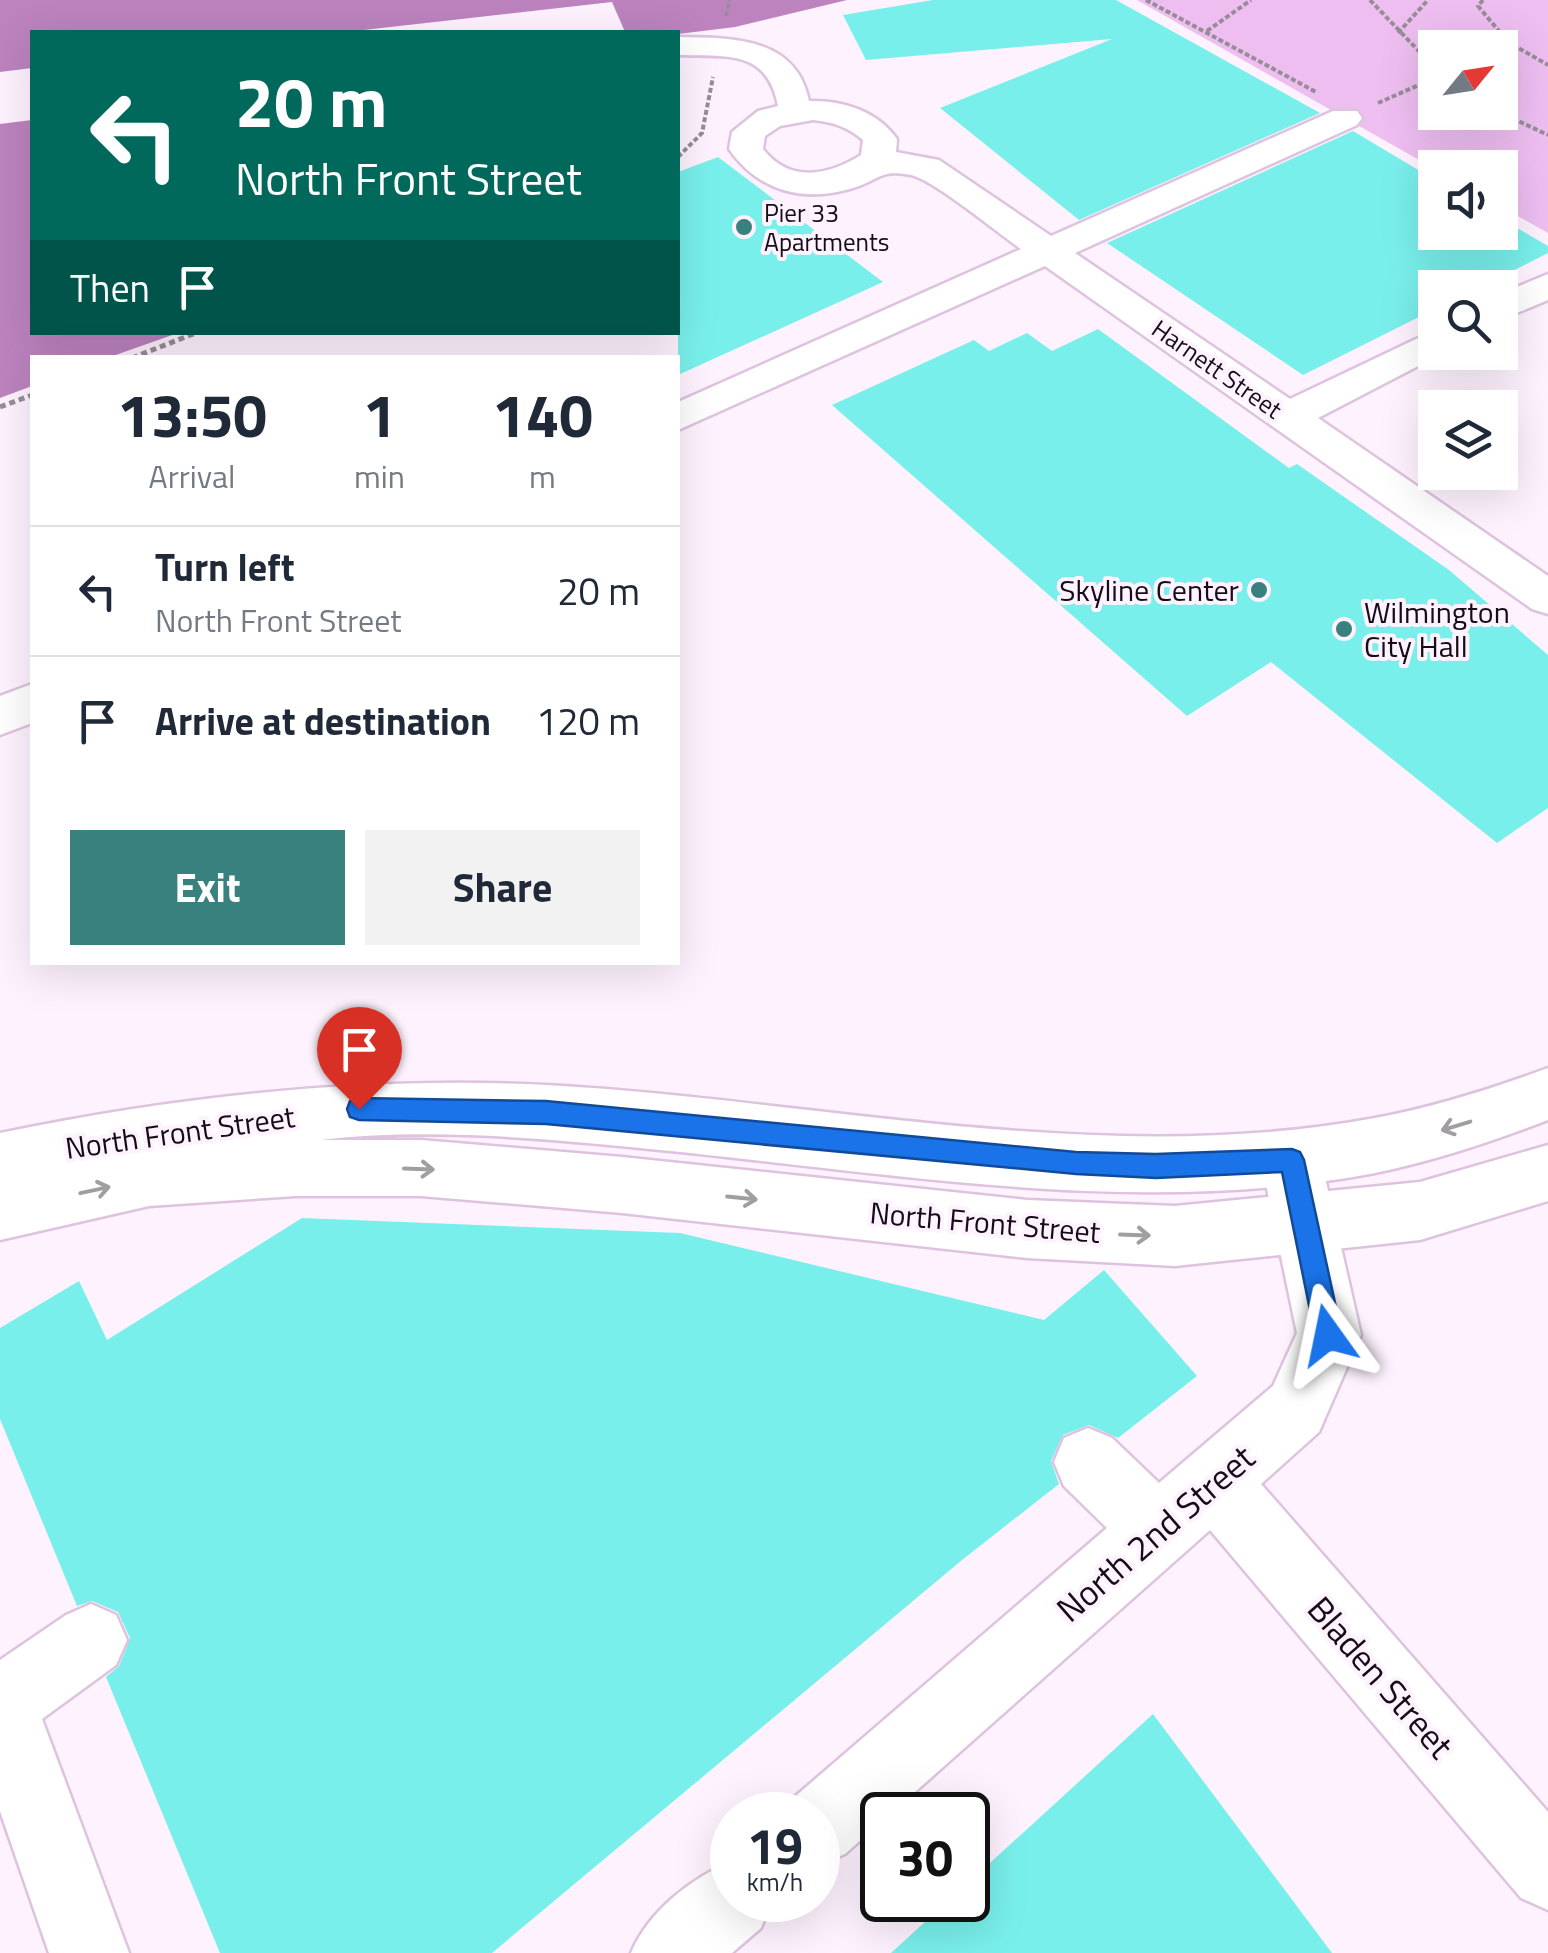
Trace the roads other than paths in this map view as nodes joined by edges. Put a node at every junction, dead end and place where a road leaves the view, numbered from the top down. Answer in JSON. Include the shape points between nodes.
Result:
{"nodes":[{"id":1,"x":680,"y":46,"type":"edge"},
{"id":2,"x":795,"y":111,"type":"junction"},
{"id":3,"x":1350,"y":116,"type":"road end"},
{"id":4,"x":878,"y":160,"type":"junction"},
{"id":5,"x":1050,"y":252,"type":"junction"},
{"id":6,"x":1548,"y":285,"type":"edge"},
{"id":7,"x":1518,"y":300,"type":"edge"},
{"id":8,"x":1418,"y":351,"type":"edge"},
{"id":9,"x":680,"y":416,"type":"edge"},
{"id":10,"x":1286,"y":418,"type":"junction"},
{"id":11,"x":1548,"y":598,"type":"edge"},
{"id":12,"x":30,"y":703,"type":"edge"},
{"id":13,"x":0,"y":717,"type":"edge"},
{"id":14,"x":1548,"y":1094,"type":"edge"},
{"id":15,"x":1292,"y":1160,"type":"junction"},
{"id":16,"x":0,"y":1161,"type":"edge"},
{"id":17,"x":1548,"y":1173,"type":"edge"},
{"id":18,"x":0,"y":1211,"type":"edge"},
{"id":19,"x":1305,"y":1226,"type":"junction"},
{"id":20,"x":1088,"y":1462,"type":"dead end"},
{"id":21,"x":1214,"y":1482,"type":"junction"},
{"id":22,"x":1158,"y":1530,"type":"junction"},
{"id":23,"x":91,"y":1640,"type":"dead end"},
{"id":24,"x":0,"y":1705,"type":"edge"},
{"id":25,"x":840,"y":1808,"type":"edge"},
{"id":26,"x":1548,"y":1872,"type":"edge"},
{"id":27,"x":710,"y":1920,"type":"edge"},
{"id":28,"x":90,"y":1953,"type":"edge"},
{"id":29,"x":671,"y":1953,"type":"edge"}],
"edges":[{"from":1,"to":2,"type":"street","via":[[756,51],[771,59],[794,93]]},
{"from":2,"to":4,"type":"street","via":[[831,111],[862,121],[880,139]]},
{"from":2,"to":4,"type":"street","via":[[747,135],[748,160],[760,170],[826,183],[848,179]]},
{"from":3,"to":5,"type":"street"},
{"from":4,"to":5,"type":"street","name":"Harnett Street","via":[[927,167]]},
{"from":5,"to":9,"type":"street"},
{"from":5,"to":10,"type":"street","name":"Harnett Street"},
{"from":6,"to":7,"type":"street"},
{"from":8,"to":10,"type":"street"},
{"from":10,"to":11,"type":"street","name":"Harnett Street"},
{"from":12,"to":13,"type":"street"},
{"from":14,"to":15,"type":"street","name":"North Front Street","one_way":true,"via":[[1395,1145]]},
{"from":15,"to":16,"type":"street","name":"North Front Street","via":[[1076,1163],[546,1112],[359,1109],[102,1139]]},
{"from":15,"to":19,"type":"street","name":"North 2nd Street"},
{"from":17,"to":19,"type":"street","name":"North Front Street","via":[[1420,1211]]},
{"from":18,"to":19,"type":"street","name":"North Front Street","one_way":true,"via":[[149,1178],[422,1168],[1027,1229],[1175,1236]]},
{"from":19,"to":21,"type":"street","name":"North 2nd Street","via":[[1328,1335],[1296,1409]]},
{"from":20,"to":22,"type":"street"},
{"from":21,"to":22,"type":"street","name":"North 2nd Street"},
{"from":21,"to":26,"type":"street","name":"Bladen Street"},
{"from":22,"to":25,"type":"street","name":"North 2nd Street"},
{"from":23,"to":24,"type":"street"},
{"from":24,"to":28,"type":"street"},
{"from":27,"to":29,"type":"street"}]}
